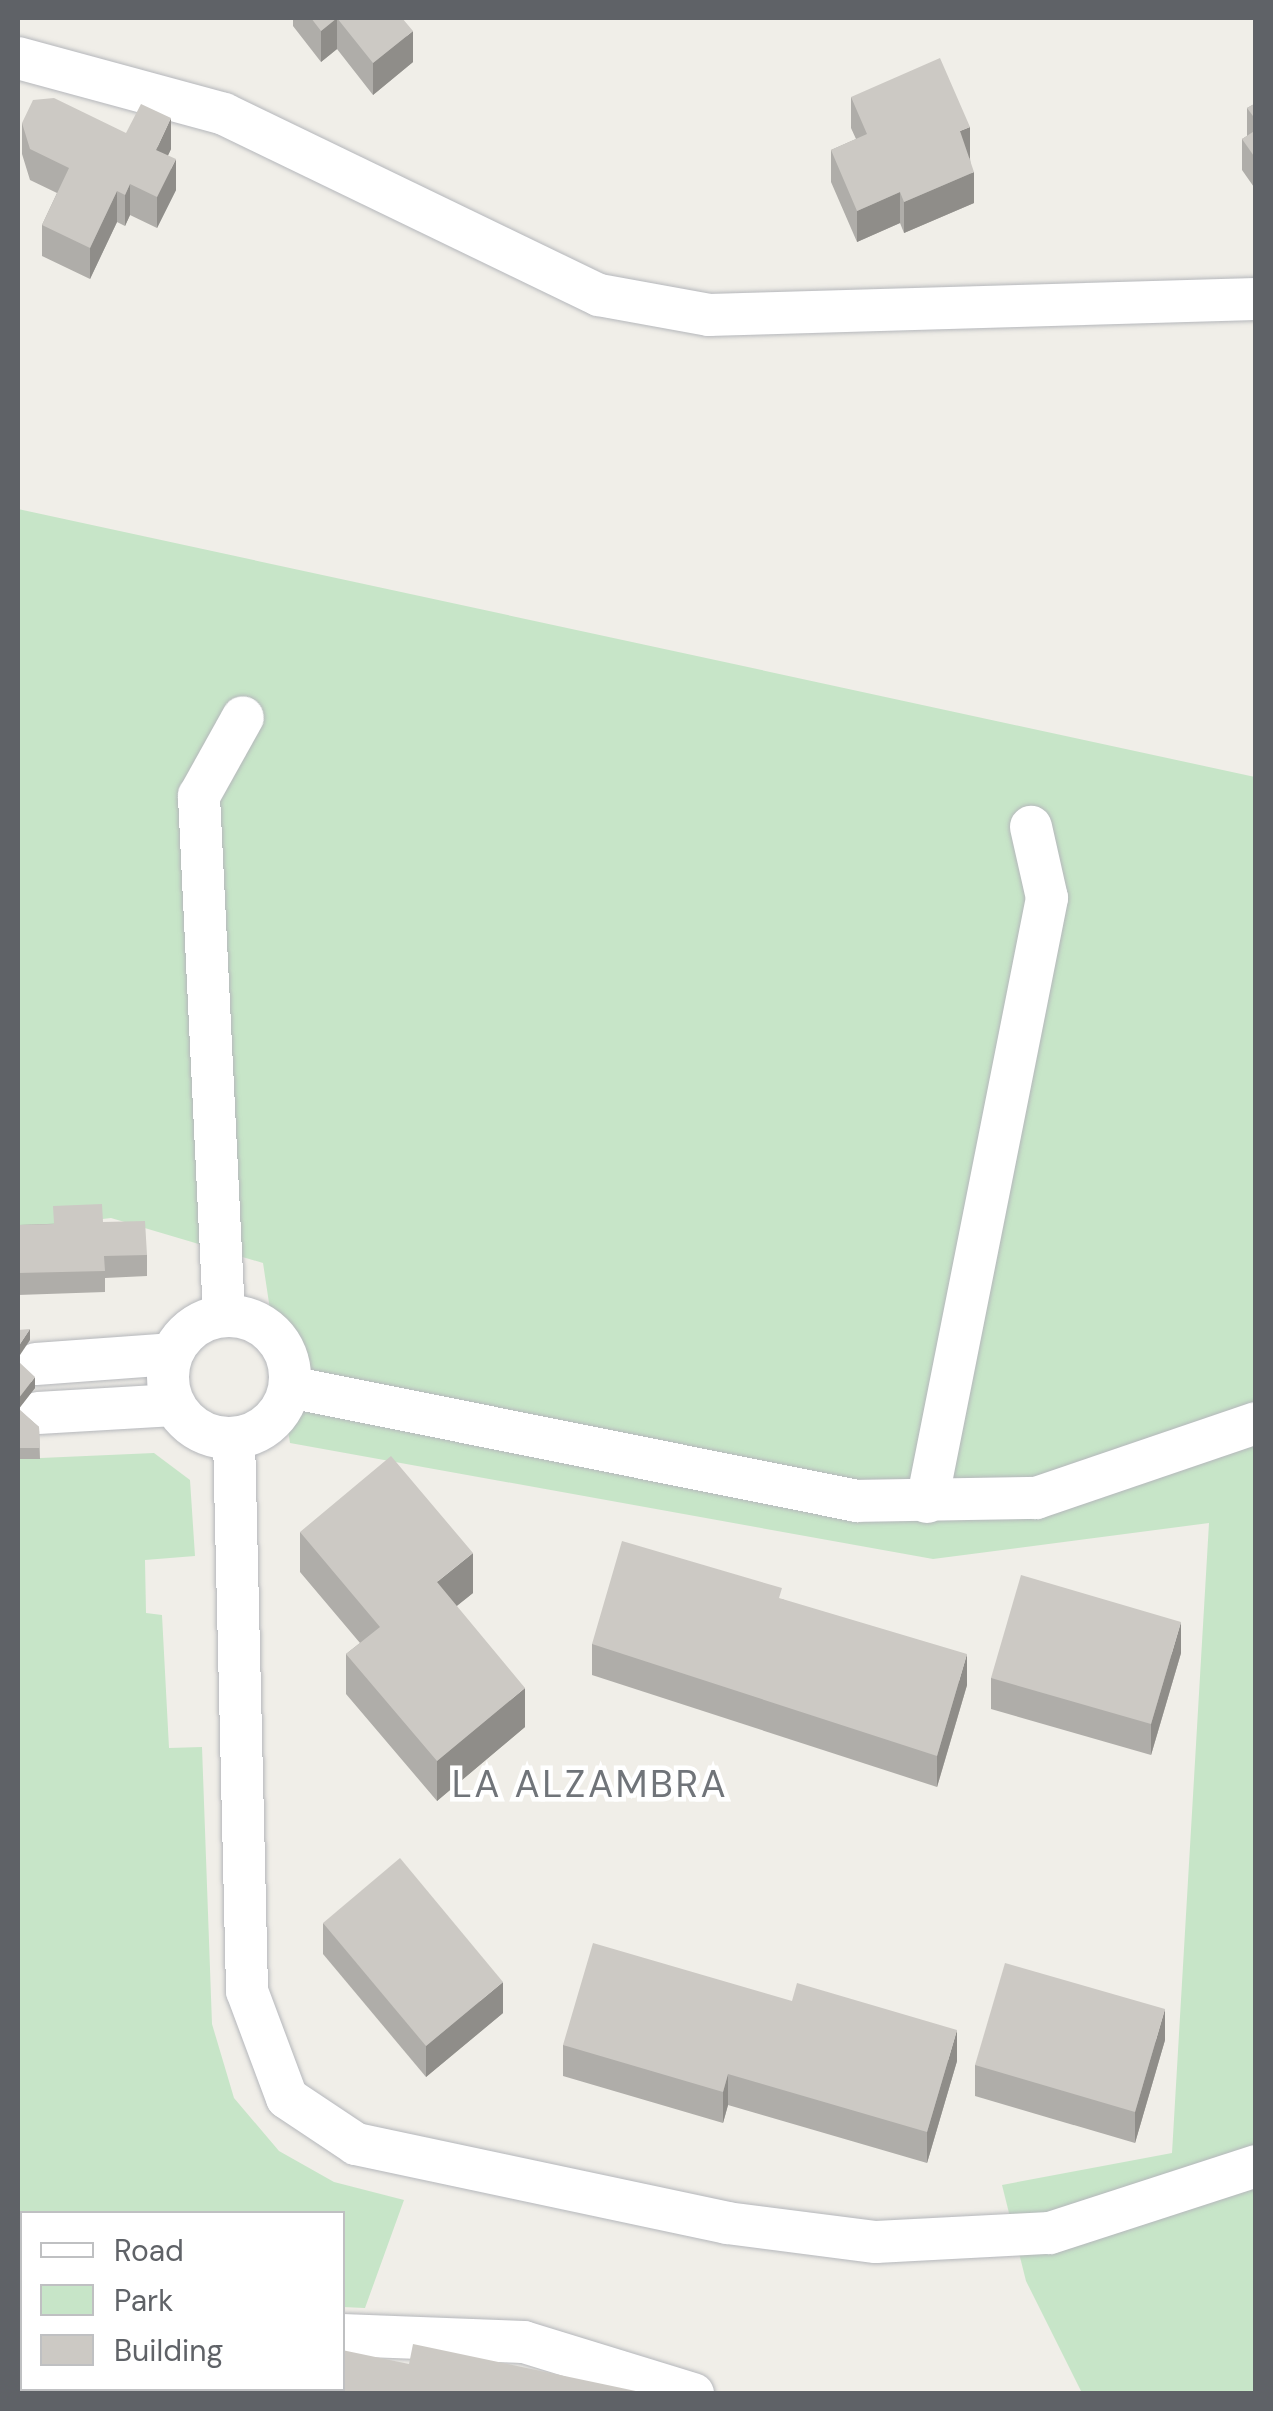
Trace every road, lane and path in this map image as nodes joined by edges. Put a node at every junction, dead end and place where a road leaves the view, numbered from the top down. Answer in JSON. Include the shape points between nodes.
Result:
{"nodes":[{"id":1,"x":18,"y":58,"type":"edge"},
{"id":2,"x":1256,"y":299,"type":"edge"},
{"id":3,"x":243,"y":718,"type":"dead end"},
{"id":4,"x":1030,"y":827,"type":"dead end"},
{"id":5,"x":224,"y":1316,"type":"junction"},
{"id":6,"x":171,"y":1354,"type":"junction"},
{"id":7,"x":36,"y":1364,"type":"dead end"},
{"id":8,"x":290,"y":1387,"type":"junction"},
{"id":9,"x":174,"y":1405,"type":"junction"},
{"id":10,"x":38,"y":1412,"type":"dead end"},
{"id":11,"x":1256,"y":1423,"type":"edge"},
{"id":12,"x":234,"y":1438,"type":"junction"},
{"id":13,"x":927,"y":1502,"type":"junction"},
{"id":14,"x":1256,"y":2166,"type":"edge"},
{"id":15,"x":345,"y":2334,"type":"edge"},
{"id":16,"x":693,"y":2394,"type":"edge"}],
"edges":[{"from":1,"to":2,"type":"street","via":[[224,114],[598,295],[709,315]]},
{"from":3,"to":5,"type":"street","via":[[199,796]]},
{"from":4,"to":13,"type":"street","via":[[1047,898]]},
{"from":5,"to":6,"type":"street","via":[[192,1327]]},
{"from":5,"to":8,"type":"street","via":[[260,1323],[284,1350]]},
{"from":6,"to":7,"type":"street"},
{"from":6,"to":9,"type":"street"},
{"from":8,"to":12,"type":"street","via":[[270,1422]]},
{"from":8,"to":13,"type":"street","via":[[857,1501]]},
{"from":9,"to":10,"type":"street"},
{"from":9,"to":12,"type":"street","via":[[210,1435]]},
{"from":11,"to":13,"type":"street","via":[[1036,1498]]},
{"from":12,"to":14,"type":"street","via":[[247,1991],[287,2098],[356,2144],[727,2223],[876,2242],[1050,2234]]},
{"from":15,"to":16,"type":"street","via":[[524,2342]]}]}
